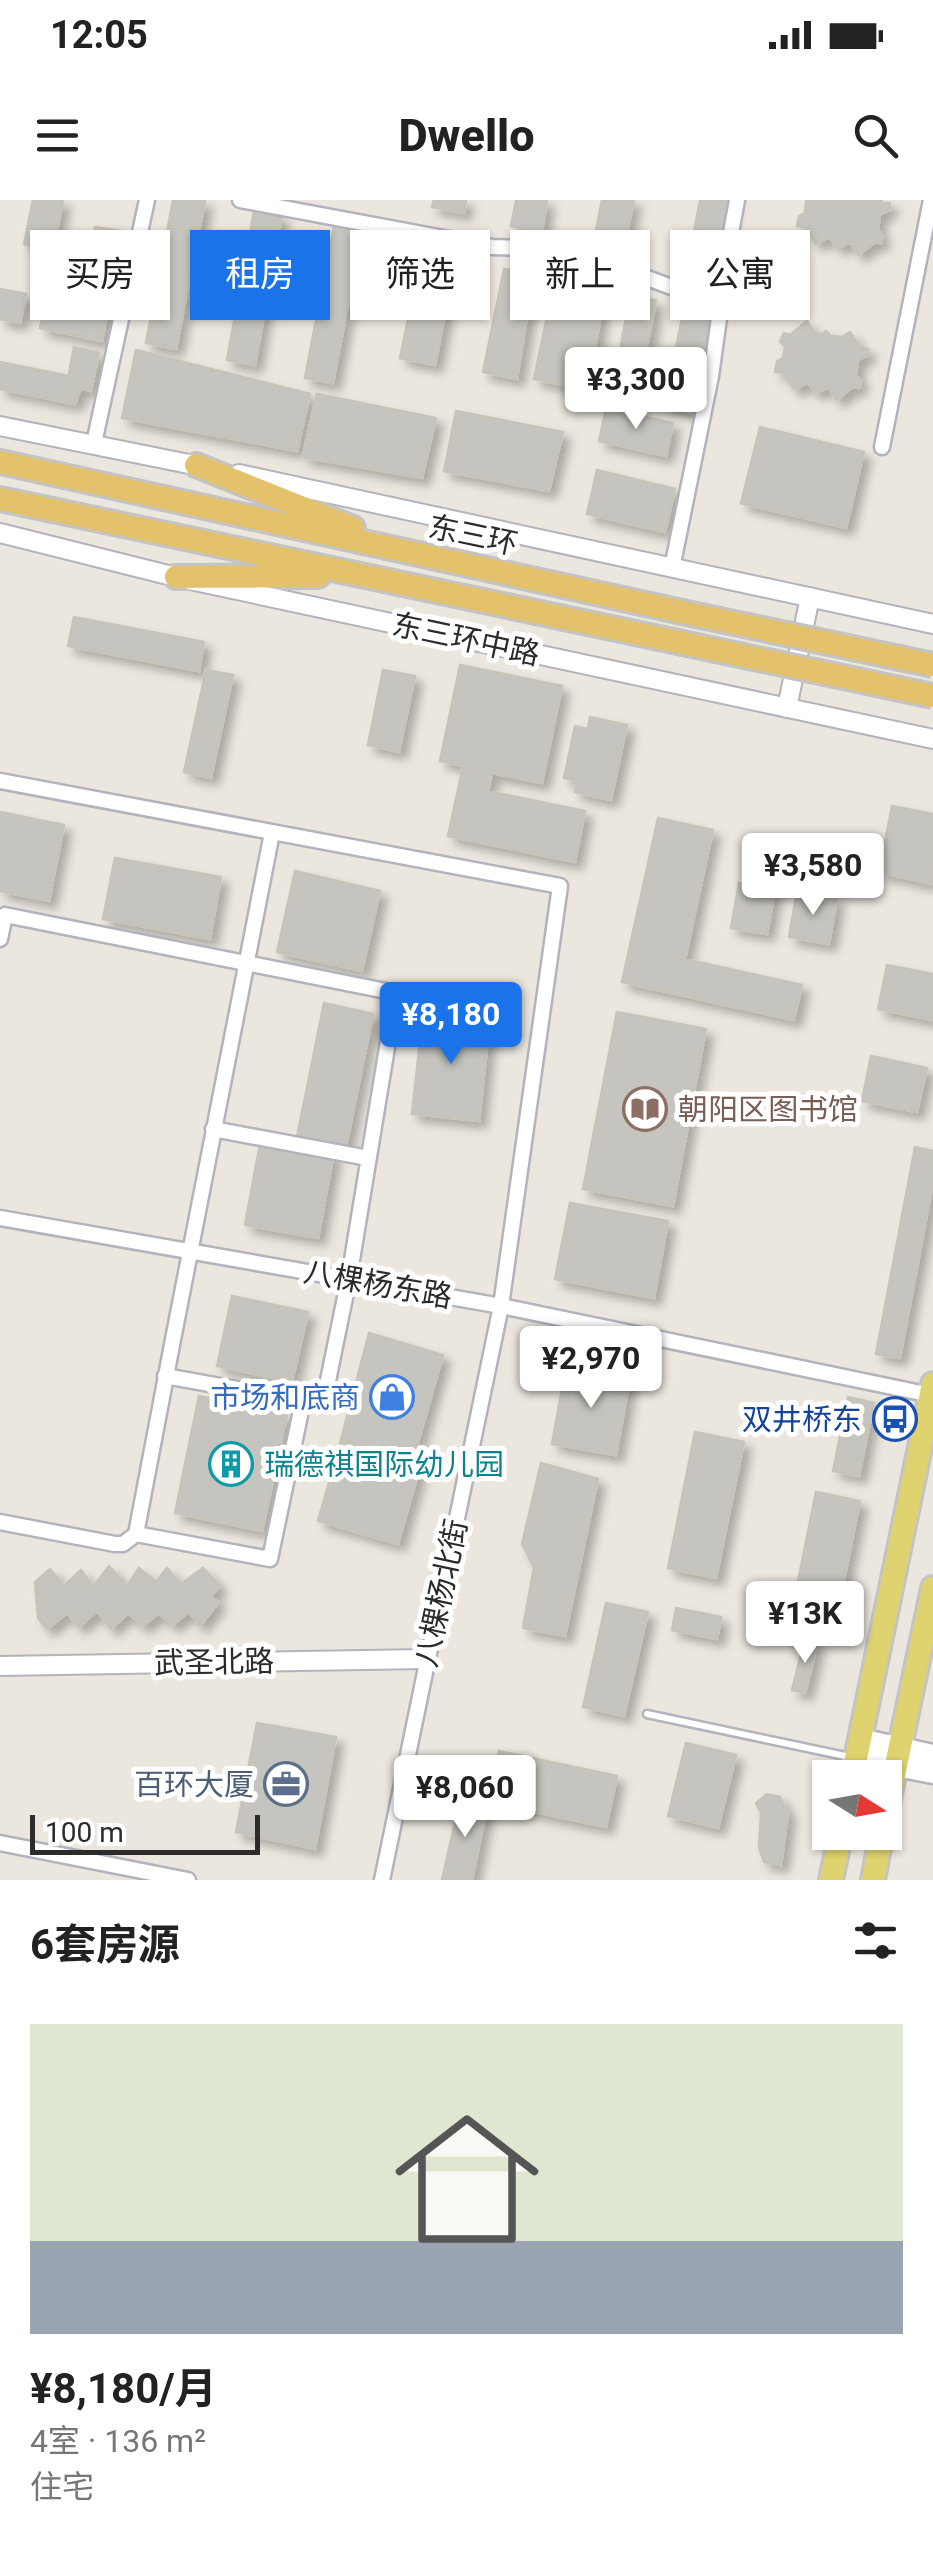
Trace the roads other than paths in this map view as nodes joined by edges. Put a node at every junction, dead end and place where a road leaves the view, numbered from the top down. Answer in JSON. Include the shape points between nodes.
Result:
{"nodes":[{"id":1,"x":147,"y":200,"type":"edge"},
{"id":2,"x":240,"y":200,"type":"edge"},
{"id":3,"x":736,"y":200,"type":"edge"},
{"id":4,"x":931,"y":200,"type":"edge"},
{"id":5,"x":731,"y":230,"type":"edge"},
{"id":6,"x":670,"y":287,"type":"edge"},
{"id":7,"x":719,"y":320,"type":"edge"},
{"id":8,"x":0,"y":426,"type":"edge"},
{"id":9,"x":94,"y":443,"type":"junction"},
{"id":10,"x":882,"y":447,"type":"dead end"},
{"id":11,"x":0,"y":462,"type":"edge"},
{"id":12,"x":196,"y":465,"type":"junction"},
{"id":13,"x":0,"y":499,"type":"edge"},
{"id":14,"x":0,"y":533,"type":"edge"},
{"id":15,"x":412,"y":552,"type":"junction"},
{"id":16,"x":672,"y":568,"type":"junction"},
{"id":17,"x":361,"y":575,"type":"junction"},
{"id":18,"x":176,"y":577,"type":"junction"},
{"id":19,"x":810,"y":597,"type":"junction"},
{"id":20,"x":933,"y":624,"type":"edge"},
{"id":21,"x":933,"y":665,"type":"edge"},
{"id":22,"x":933,"y":696,"type":"edge"},
{"id":23,"x":788,"y":708,"type":"junction"},
{"id":24,"x":933,"y":739,"type":"edge"},
{"id":25,"x":0,"y":781,"type":"edge"},
{"id":26,"x":272,"y":832,"type":"junction"},
{"id":27,"x":0,"y":939,"type":"edge"},
{"id":28,"x":246,"y":963,"type":"junction"},
{"id":29,"x":213,"y":1129,"type":"junction"},
{"id":30,"x":368,"y":1158,"type":"junction"},
{"id":31,"x":0,"y":1218,"type":"edge"},
{"id":32,"x":189,"y":1251,"type":"junction"},
{"id":33,"x":349,"y":1278,"type":"junction"},
{"id":34,"x":501,"y":1306,"type":"junction"},
{"id":35,"x":166,"y":1376,"type":"junction"},
{"id":36,"x":932,"y":1389,"type":"edge"},
{"id":37,"x":302,"y":1400,"type":"junction"},
{"id":38,"x":0,"y":1522,"type":"edge"},
{"id":39,"x":136,"y":1534,"type":"junction"},
{"id":40,"x":933,"y":1588,"type":"edge"},
{"id":41,"x":427,"y":1659,"type":"junction"},
{"id":42,"x":0,"y":1666,"type":"edge"},
{"id":43,"x":647,"y":1714,"type":"dead end"},
{"id":44,"x":933,"y":1755,"type":"edge"},
{"id":45,"x":897,"y":1757,"type":"junction"},
{"id":46,"x":856,"y":1758,"type":"edge"},
{"id":47,"x":896,"y":1760,"type":"edge"},
{"id":48,"x":933,"y":1773,"type":"edge"},
{"id":49,"x":0,"y":1842,"type":"edge"},
{"id":50,"x":837,"y":1850,"type":"edge"},
{"id":51,"x":879,"y":1850,"type":"edge"},
{"id":52,"x":188,"y":1880,"type":"edge"},
{"id":53,"x":382,"y":1880,"type":"edge"},
{"id":54,"x":831,"y":1880,"type":"edge"},
{"id":55,"x":873,"y":1880,"type":"edge"}],
"edges":[{"from":1,"to":9,"type":"street"},
{"from":2,"to":6,"type":"street","via":[[492,248],[568,250]]},
{"from":3,"to":5,"type":"street"},
{"from":4,"to":10,"type":"street"},
{"from":7,"to":16,"type":"street"},
{"from":8,"to":9,"type":"street"},
{"from":9,"to":12,"type":"street"},
{"from":11,"to":15,"type":"highway","name":"东三环"},
{"from":12,"to":15,"type":"highway"},
{"from":12,"to":16,"type":"street"},
{"from":13,"to":17,"type":"highway","name":"东三环"},
{"from":14,"to":18,"type":"street","name":"东三环中路"},
{"from":15,"to":21,"type":"highway","name":"东三环","bridge":true},
{"from":16,"to":19,"type":"street"},
{"from":17,"to":18,"type":"highway"},
{"from":17,"to":22,"type":"highway","name":"东三环","bridge":true},
{"from":18,"to":23,"type":"street","name":"东三环中路"},
{"from":19,"to":20,"type":"street"},
{"from":19,"to":23,"type":"street"},
{"from":23,"to":24,"type":"street","name":"东三环中路"},
{"from":25,"to":26,"type":"street"},
{"from":26,"to":28,"type":"street"},
{"from":26,"to":34,"type":"street","name":"八棵杨北街","via":[[560,886]]},
{"from":27,"to":28,"type":"street","via":[[5,915]]},
{"from":28,"to":29,"type":"street"},
{"from":28,"to":30,"type":"street","via":[[396,994]]},
{"from":29,"to":30,"type":"street"},
{"from":29,"to":32,"type":"street"},
{"from":30,"to":33,"type":"street"},
{"from":31,"to":32,"type":"street","name":"八棵杨东路"},
{"from":32,"to":33,"type":"street","name":"八棵杨东路"},
{"from":32,"to":35,"type":"street"},
{"from":33,"to":34,"type":"street","name":"八棵杨东路"},
{"from":33,"to":37,"type":"street","via":[[323,1405]]},
{"from":34,"to":36,"type":"street","name":"八棵杨东路"},
{"from":34,"to":41,"type":"street","name":"八棵杨北街"},
{"from":35,"to":37,"type":"street"},
{"from":35,"to":39,"type":"street"},
{"from":36,"to":46,"type":"main road"},
{"from":37,"to":39,"type":"street","via":[[270,1559]]},
{"from":38,"to":39,"type":"street","via":[[115,1544]]},
{"from":40,"to":45,"type":"main road"},
{"from":41,"to":42,"type":"street","name":"武圣北路"},
{"from":41,"to":53,"type":"street","name":"八棵杨北街"},
{"from":43,"to":46,"type":"lane"},
{"from":44,"to":45,"type":"main road"},
{"from":45,"to":46,"type":"main road"},
{"from":45,"to":47,"type":"main road"},
{"from":45,"to":48,"type":"main road"},
{"from":49,"to":52,"type":"street"},
{"from":50,"to":54,"type":"main road"},
{"from":51,"to":55,"type":"main road"}]}
